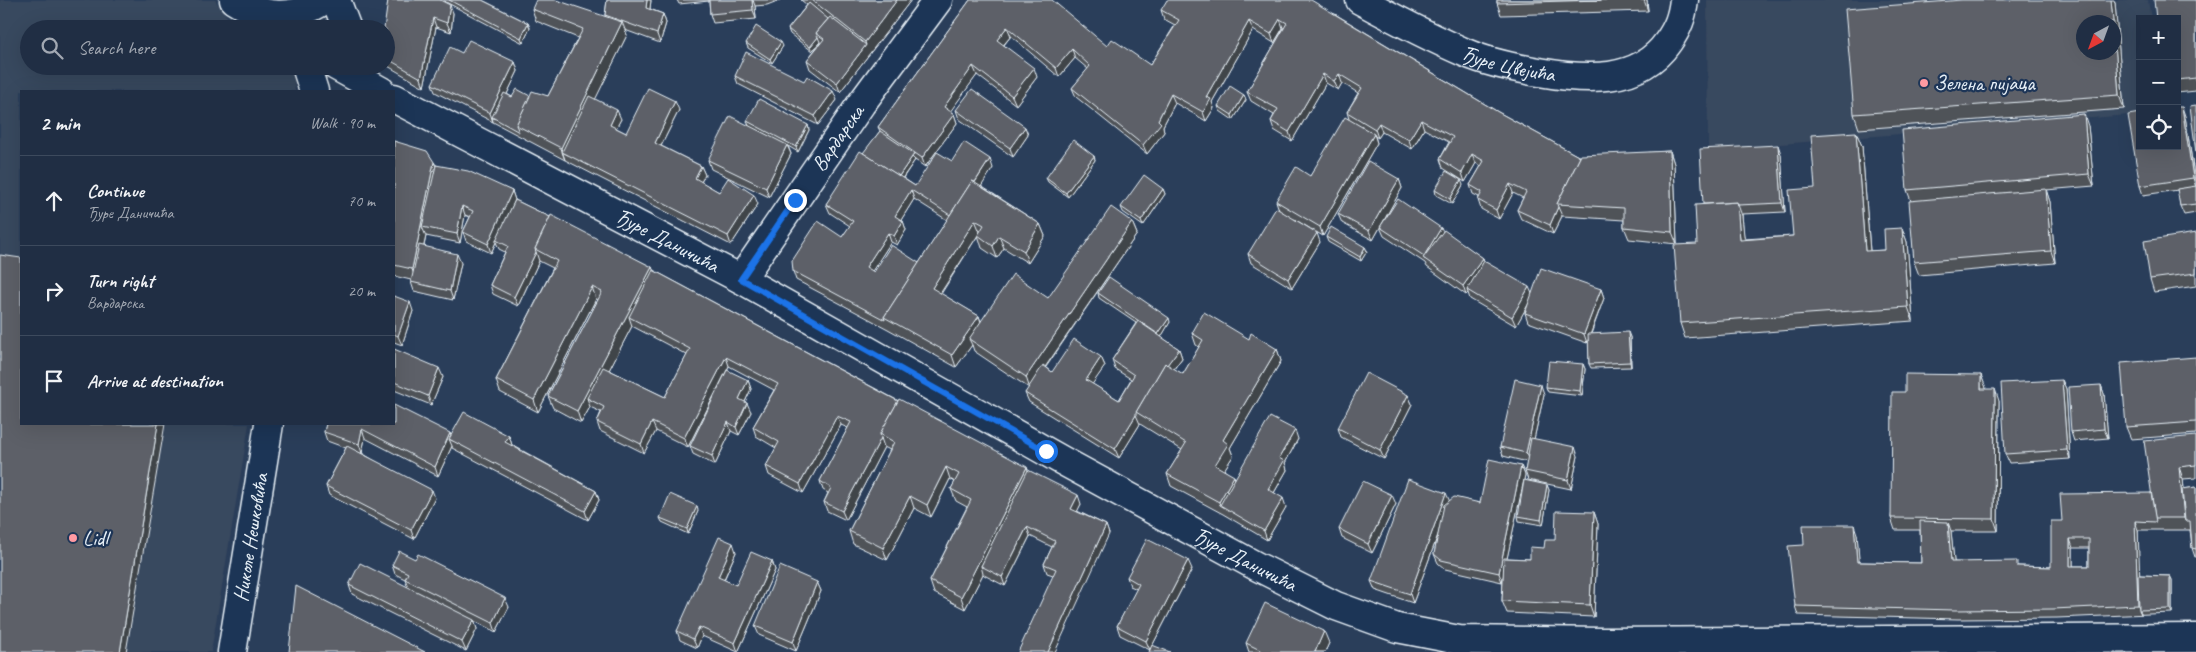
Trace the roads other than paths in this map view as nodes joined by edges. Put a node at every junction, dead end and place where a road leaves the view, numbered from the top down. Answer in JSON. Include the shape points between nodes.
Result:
{"nodes":[{"id":1,"x":324,"y":0,"type":"edge"},
{"id":2,"x":336,"y":0,"type":"edge"},
{"id":3,"x":938,"y":0,"type":"edge"},
{"id":4,"x":1360,"y":0,"type":"edge"},
{"id":5,"x":1684,"y":0,"type":"edge"},
{"id":6,"x":245,"y":6,"type":"edge"},
{"id":7,"x":265,"y":20,"type":"edge"},
{"id":8,"x":344,"y":20,"type":"edge"},
{"id":9,"x":309,"y":75,"type":"edge"},
{"id":10,"x":351,"y":75,"type":"edge"},
{"id":11,"x":362,"y":82,"type":"edge"},
{"id":12,"x":314,"y":90,"type":"edge"},
{"id":13,"x":395,"y":99,"type":"edge"},
{"id":14,"x":741,"y":279,"type":"junction"},
{"id":15,"x":269,"y":425,"type":"edge"},
{"id":16,"x":2196,"y":638,"type":"edge"},
{"id":17,"x":232,"y":652,"type":"edge"}],
"edges":[{"from":1,"to":6,"type":"street","via":[[315,6],[280,16]]},
{"from":2,"to":8,"type":"street"},
{"from":3,"to":14,"type":"street","name":"Вардарска","via":[[861,104]]},
{"from":4,"to":5,"type":"street","name":"Ђуре Цвејића","via":[[1466,53],[1516,68],[1596,78],[1644,66],[1663,50],[1677,30]]},
{"from":6,"to":7,"type":"street"},
{"from":9,"to":12,"type":"street"},
{"from":10,"to":11,"type":"street"},
{"from":13,"to":14,"type":"street","name":"Ђуре Даничића"},
{"from":14,"to":16,"type":"street","name":"Ђуре Даничића","via":[[1256,566],[1336,606],[1397,628],[1460,640],[1603,642]]},
{"from":15,"to":17,"type":"street","name":"Николе Нешковића"}]}
